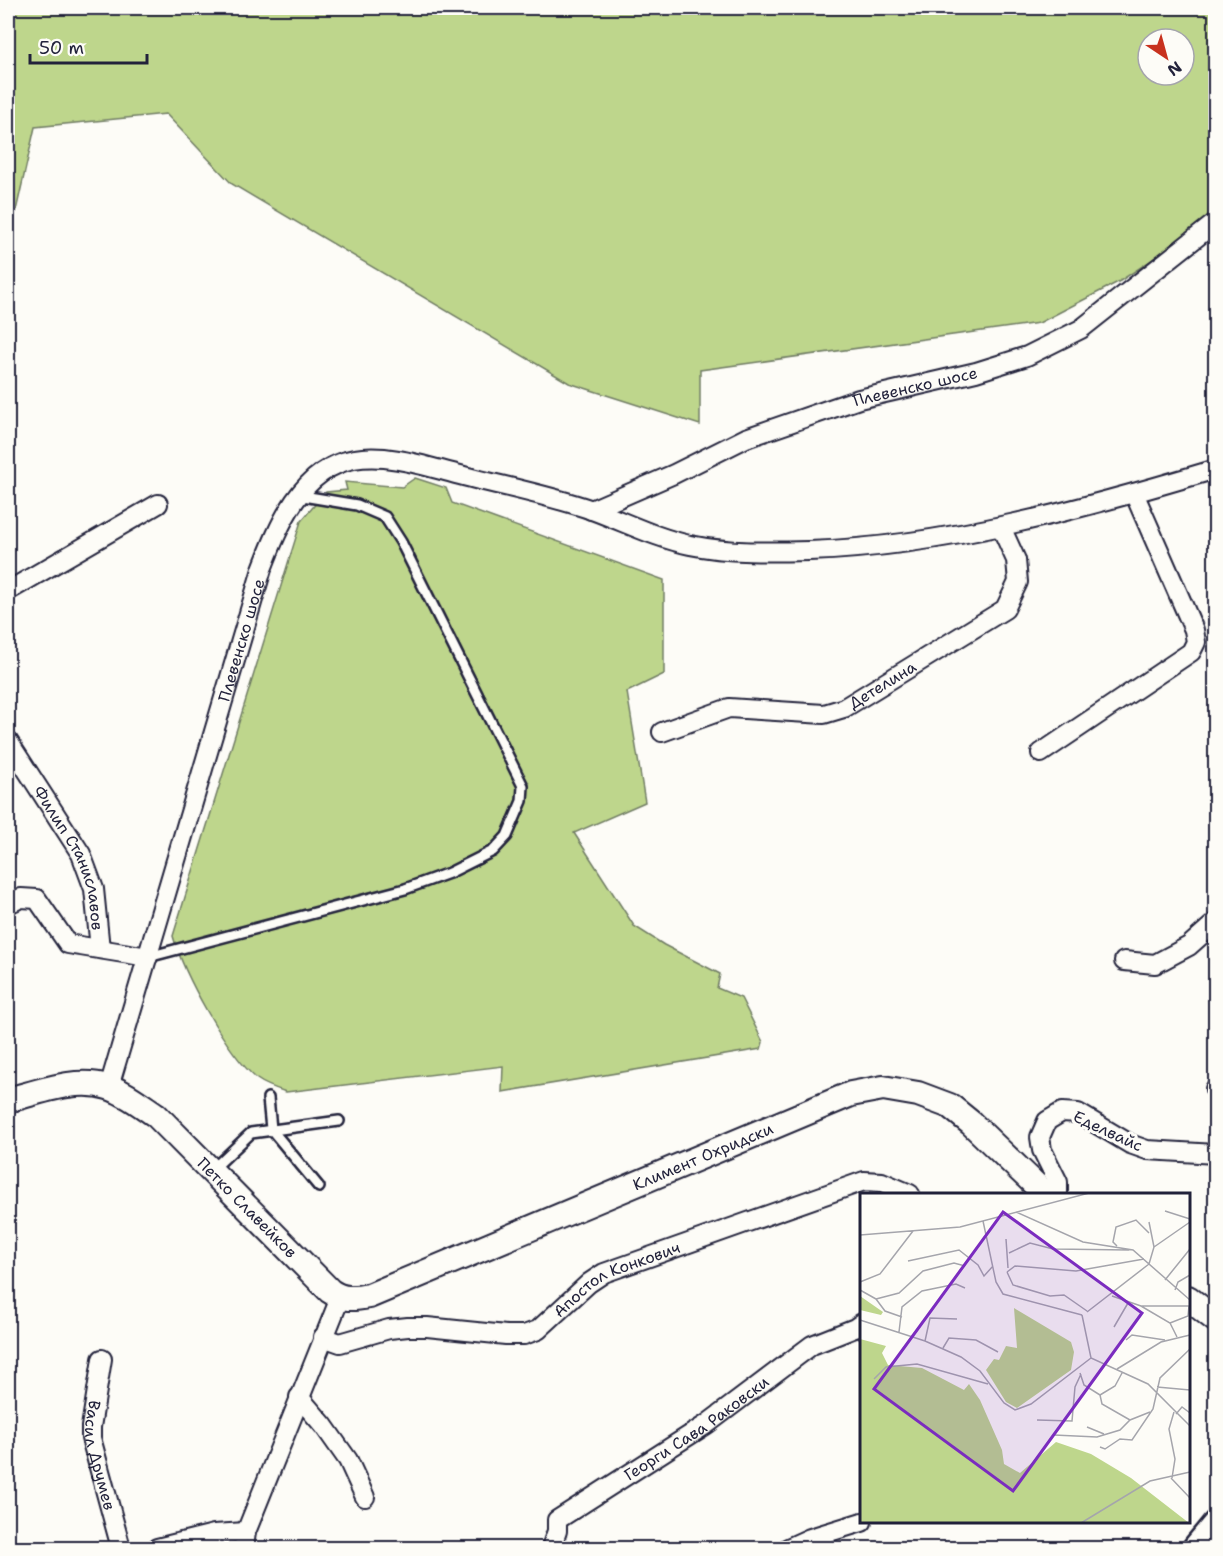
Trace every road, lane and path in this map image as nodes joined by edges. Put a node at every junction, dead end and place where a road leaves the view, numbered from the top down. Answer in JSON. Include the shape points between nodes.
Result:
{"nodes":[{"id":1,"x":1215,"y":222,"type":"edge"},
{"id":2,"x":1215,"y":469,"type":"edge"},
{"id":3,"x":1134,"y":494,"type":"junction"},
{"id":4,"x":297,"y":495,"type":"junction"},
{"id":5,"x":158,"y":504,"type":"dead end"},
{"id":6,"x":591,"y":510,"type":"junction"},
{"id":7,"x":1001,"y":527,"type":"junction"},
{"id":8,"x":8,"y":591,"type":"edge"},
{"id":9,"x":663,"y":732,"type":"dead end"},
{"id":10,"x":8,"y":741,"type":"edge"},
{"id":11,"x":1041,"y":753,"type":"dead end"},
{"id":12,"x":8,"y":904,"type":"edge"},
{"id":13,"x":1215,"y":922,"type":"edge"},
{"id":14,"x":100,"y":949,"type":"junction"},
{"id":15,"x":148,"y":957,"type":"junction"},
{"id":16,"x":1124,"y":961,"type":"dead end"},
{"id":17,"x":109,"y":1087,"type":"junction"},
{"id":18,"x":268,"y":1098,"type":"dead end"},
{"id":19,"x":8,"y":1100,"type":"edge"},
{"id":20,"x":339,"y":1121,"type":"dead end"},
{"id":21,"x":271,"y":1129,"type":"junction"},
{"id":22,"x":1215,"y":1154,"type":"edge"},
{"id":23,"x":210,"y":1171,"type":"junction"},
{"id":24,"x":319,"y":1187,"type":"dead end"},
{"id":25,"x":908,"y":1193,"type":"edge"},
{"id":26,"x":1044,"y":1193,"type":"edge"},
{"id":27,"x":1058,"y":1193,"type":"edge"},
{"id":28,"x":339,"y":1298,"type":"junction"},
{"id":29,"x":1190,"y":1300,"type":"edge"},
{"id":30,"x":1215,"y":1320,"type":"edge"},
{"id":31,"x":860,"y":1324,"type":"edge"},
{"id":32,"x":323,"y":1337,"type":"junction"},
{"id":33,"x":102,"y":1359,"type":"dead end"},
{"id":34,"x":299,"y":1397,"type":"junction"},
{"id":35,"x":365,"y":1497,"type":"dead end"},
{"id":36,"x":860,"y":1522,"type":"edge"},
{"id":37,"x":1215,"y":1525,"type":"edge"},
{"id":38,"x":245,"y":1540,"type":"edge"},
{"id":39,"x":121,"y":1548,"type":"edge"},
{"id":40,"x":157,"y":1548,"type":"edge"},
{"id":41,"x":551,"y":1548,"type":"edge"},
{"id":42,"x":788,"y":1548,"type":"edge"},
{"id":43,"x":1197,"y":1548,"type":"edge"}],
"edges":[{"from":1,"to":6,"type":"street","name":"Плевенско шосе","via":[[1081,329],[1027,356],[859,399],[746,438]]},
{"from":2,"to":3,"type":"street","name":"Плевенско шосе"},
{"from":3,"to":7,"type":"street","name":"Плевенско шосе"},
{"from":3,"to":11,"type":"street","via":[[1196,642],[1191,652]]},
{"from":4,"to":6,"type":"street","name":"Плевенско шосе","via":[[315,478],[343,462],[358,458],[390,459]]},
{"from":4,"to":15,"type":"street","name":"Плевенско шосе","via":[[275,534],[262,569]]},
{"from":4,"to":15,"type":"lane","via":[[357,505],[385,517],[524,786],[522,801],[507,836],[493,851],[449,873],[405,889]]},
{"from":5,"to":8,"type":"street"},
{"from":6,"to":7,"type":"street","name":"Плевенско шосе","via":[[690,545],[776,552],[856,549]]},
{"from":7,"to":9,"type":"street","name":"Детелина","via":[[1016,560],[1018,582],[1005,609],[844,708],[824,714],[729,708]]},
{"from":10,"to":14,"type":"street","name":"Филип Станиславов","via":[[81,854],[94,889]]},
{"from":12,"to":14,"type":"street","name":"Филип Станиславов","via":[[21,898],[37,899],[69,944]]},
{"from":13,"to":16,"type":"street","via":[[1189,946],[1155,964]]},
{"from":14,"to":15,"type":"street","name":"Филип Станиславов"},
{"from":15,"to":17,"type":"street","name":"Плевенско шосе"},
{"from":17,"to":19,"type":"street","via":[[63,1086]]},
{"from":17,"to":23,"type":"street","name":"Петко Славейков","via":[[156,1115]]},
{"from":18,"to":21,"type":"lane"},
{"from":20,"to":21,"type":"lane"},
{"from":21,"to":23,"type":"lane","via":[[251,1133]]},
{"from":21,"to":24,"type":"lane"},
{"from":22,"to":27,"type":"street","name":"Еделвайс","via":[[1147,1150],[1078,1113],[1062,1112],[1047,1121],[1040,1137],[1058,1182]]},
{"from":23,"to":28,"type":"street","name":"Петко Славейков"},
{"from":25,"to":32,"type":"street","name":"Апостол Конкович","via":[[882,1182],[864,1181],[604,1273],[538,1330],[524,1335],[408,1327],[339,1343]]},
{"from":26,"to":28,"type":"street","name":"Климент Охридски","via":[[950,1106],[918,1094],[883,1088],[851,1094],[369,1296]]},
{"from":28,"to":32,"type":"street"},
{"from":29,"to":30,"type":"street"},
{"from":31,"to":41,"type":"street","name":"Георги Сава Раковски","via":[[812,1345],[707,1424],[557,1520]]},
{"from":32,"to":34,"type":"street"},
{"from":33,"to":39,"type":"street","name":"Васил Друмев","via":[[91,1438]]},
{"from":34,"to":35,"type":"street","via":[[348,1460]]},
{"from":34,"to":38,"type":"street"},
{"from":36,"to":42,"type":"street"},
{"from":37,"to":43,"type":"main road"},
{"from":38,"to":40,"type":"street","via":[[214,1534]]}]}
